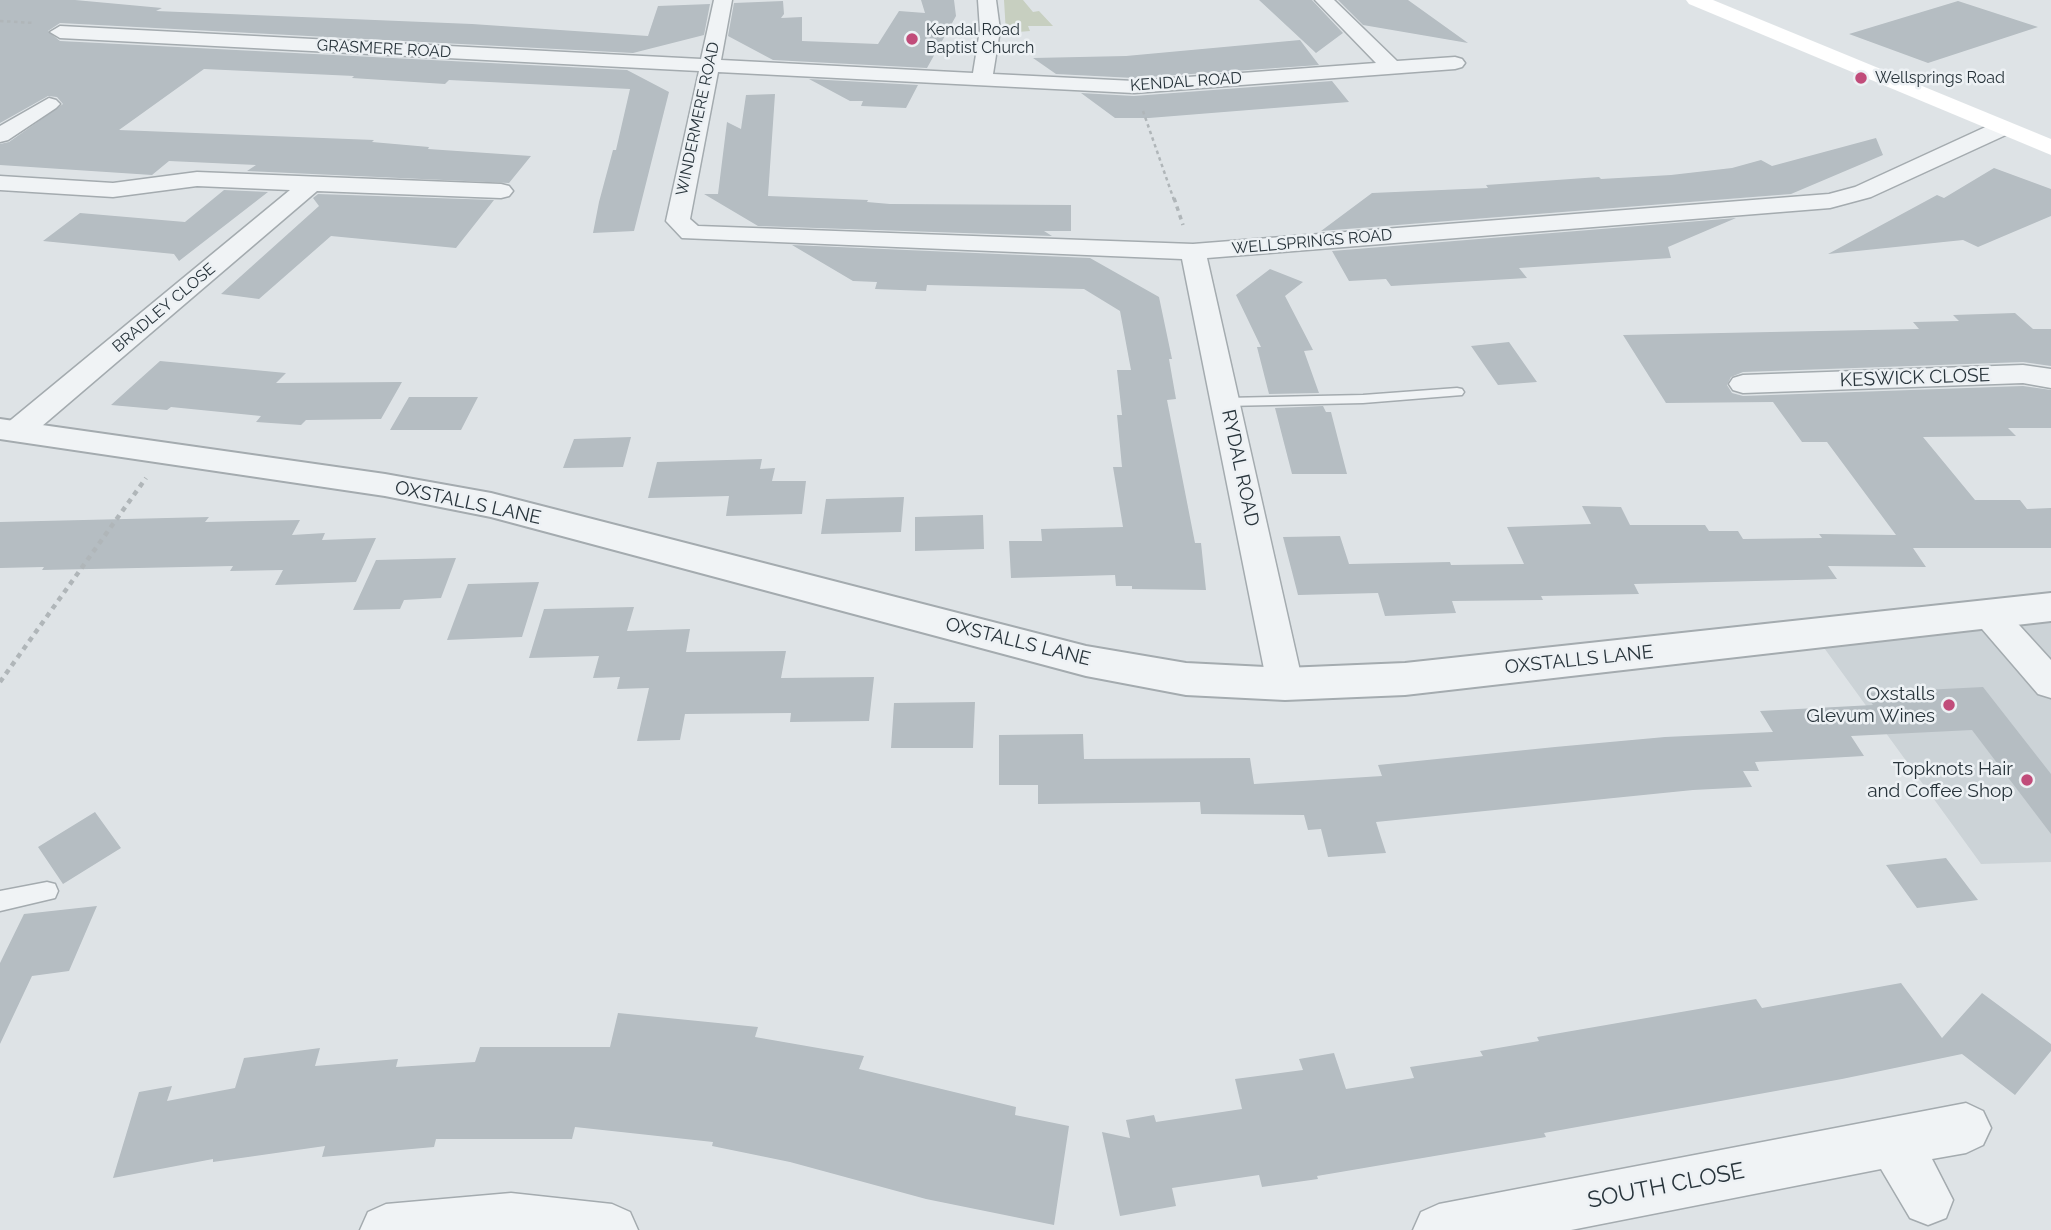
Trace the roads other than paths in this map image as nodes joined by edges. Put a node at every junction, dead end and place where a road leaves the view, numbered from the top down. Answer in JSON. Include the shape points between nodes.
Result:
{"nodes":[{"id":1,"x":723,"y":0,"type":"edge"},
{"id":2,"x":987,"y":0,"type":"edge"},
{"id":3,"x":1324,"y":0,"type":"edge"},
{"id":4,"x":1696,"y":0,"type":"edge"},
{"id":5,"x":60,"y":32,"type":"dead end"},
{"id":6,"x":1455,"y":63,"type":"dead end"},
{"id":7,"x":709,"y":66,"type":"junction"},
{"id":8,"x":1390,"y":66,"type":"junction"},
{"id":9,"x":982,"y":81,"type":"junction"},
{"id":10,"x":47,"y":110,"type":"dead end"},
{"id":11,"x":2000,"y":128,"type":"junction"},
{"id":12,"x":0,"y":135,"type":"edge"},
{"id":13,"x":2051,"y":148,"type":"edge"},
{"id":14,"x":0,"y":183,"type":"edge"},
{"id":15,"x":311,"y":184,"type":"junction"},
{"id":16,"x":501,"y":191,"type":"dead end"},
{"id":17,"x":691,"y":233,"type":"joint"},
{"id":18,"x":1193,"y":252,"type":"junction"},
{"id":19,"x":2042,"y":369,"type":"edge"},
{"id":20,"x":1743,"y":384,"type":"dead end"},
{"id":21,"x":1457,"y":392,"type":"dead end"},
{"id":22,"x":1226,"y":402,"type":"junction"},
{"id":23,"x":8,"y":430,"type":"edge"},
{"id":24,"x":2051,"y":607,"type":"edge"},
{"id":25,"x":1987,"y":613,"type":"junction"},
{"id":26,"x":1285,"y":684,"type":"junction"},
{"id":27,"x":2051,"y":684,"type":"edge"},
{"id":28,"x":47,"y":891,"type":"dead end"},
{"id":29,"x":0,"y":901,"type":"edge"},
{"id":30,"x":1966,"y":1128,"type":"dead end"},
{"id":31,"x":1893,"y":1142,"type":"junction"},
{"id":32,"x":1928,"y":1200,"type":"dead end"},
{"id":33,"x":386,"y":1230,"type":"edge"},
{"id":34,"x":612,"y":1230,"type":"edge"},
{"id":35,"x":1440,"y":1230,"type":"edge"}],
"edges":[{"from":1,"to":7,"type":"street","name":"WINDERMERE ROAD"},
{"from":2,"to":9,"type":"street","via":[[990,30]]},
{"from":3,"to":8,"type":"street"},
{"from":4,"to":11,"type":"main road"},
{"from":5,"to":7,"type":"street","name":"GRASMERE ROAD"},
{"from":6,"to":8,"type":"street","name":"KENDAL ROAD"},
{"from":7,"to":9,"type":"street","name":"KENDAL ROAD"},
{"from":7,"to":17,"type":"street","name":"WINDERMERE ROAD","via":[[678,221]]},
{"from":8,"to":9,"type":"street","name":"KENDAL ROAD","via":[[1134,87]]},
{"from":10,"to":12,"type":"street"},
{"from":11,"to":13,"type":"main road"},
{"from":11,"to":18,"type":"street","name":"WELLSPRINGS ROAD","via":[[1863,192],[1830,201]]},
{"from":14,"to":15,"type":"street","via":[[113,190],[197,179]]},
{"from":15,"to":16,"type":"street","via":[[466,198]]},
{"from":15,"to":23,"type":"street","name":"BRADLEY CLOSE"},
{"from":17,"to":18,"type":"street","name":"WELLSPRINGS ROAD"},
{"from":18,"to":22,"type":"street","name":"RYDAL ROAD"},
{"from":19,"to":20,"type":"street","name":"KESWICK CLOSE","via":[[2023,374],[1777,372]]},
{"from":21,"to":22,"type":"lane"},
{"from":22,"to":26,"type":"street","name":"RYDAL ROAD"},
{"from":23,"to":26,"type":"street","name":"OXSTALLS LANE","via":[[491,505],[1086,661],[1186,679]]},
{"from":24,"to":25,"type":"street","name":"OXSTALLS LANE"},
{"from":25,"to":26,"type":"street","name":"OXSTALLS LANE","via":[[1405,679]]},
{"from":25,"to":27,"type":"street"},
{"from":28,"to":29,"type":"lane"},
{"from":30,"to":31,"type":"street","name":"SOUTH CLOSE"},
{"from":31,"to":32,"type":"street"},
{"from":31,"to":35,"type":"street","name":"SOUTH CLOSE"},
{"from":33,"to":34,"type":"street","via":[[510,1219]]}]}
